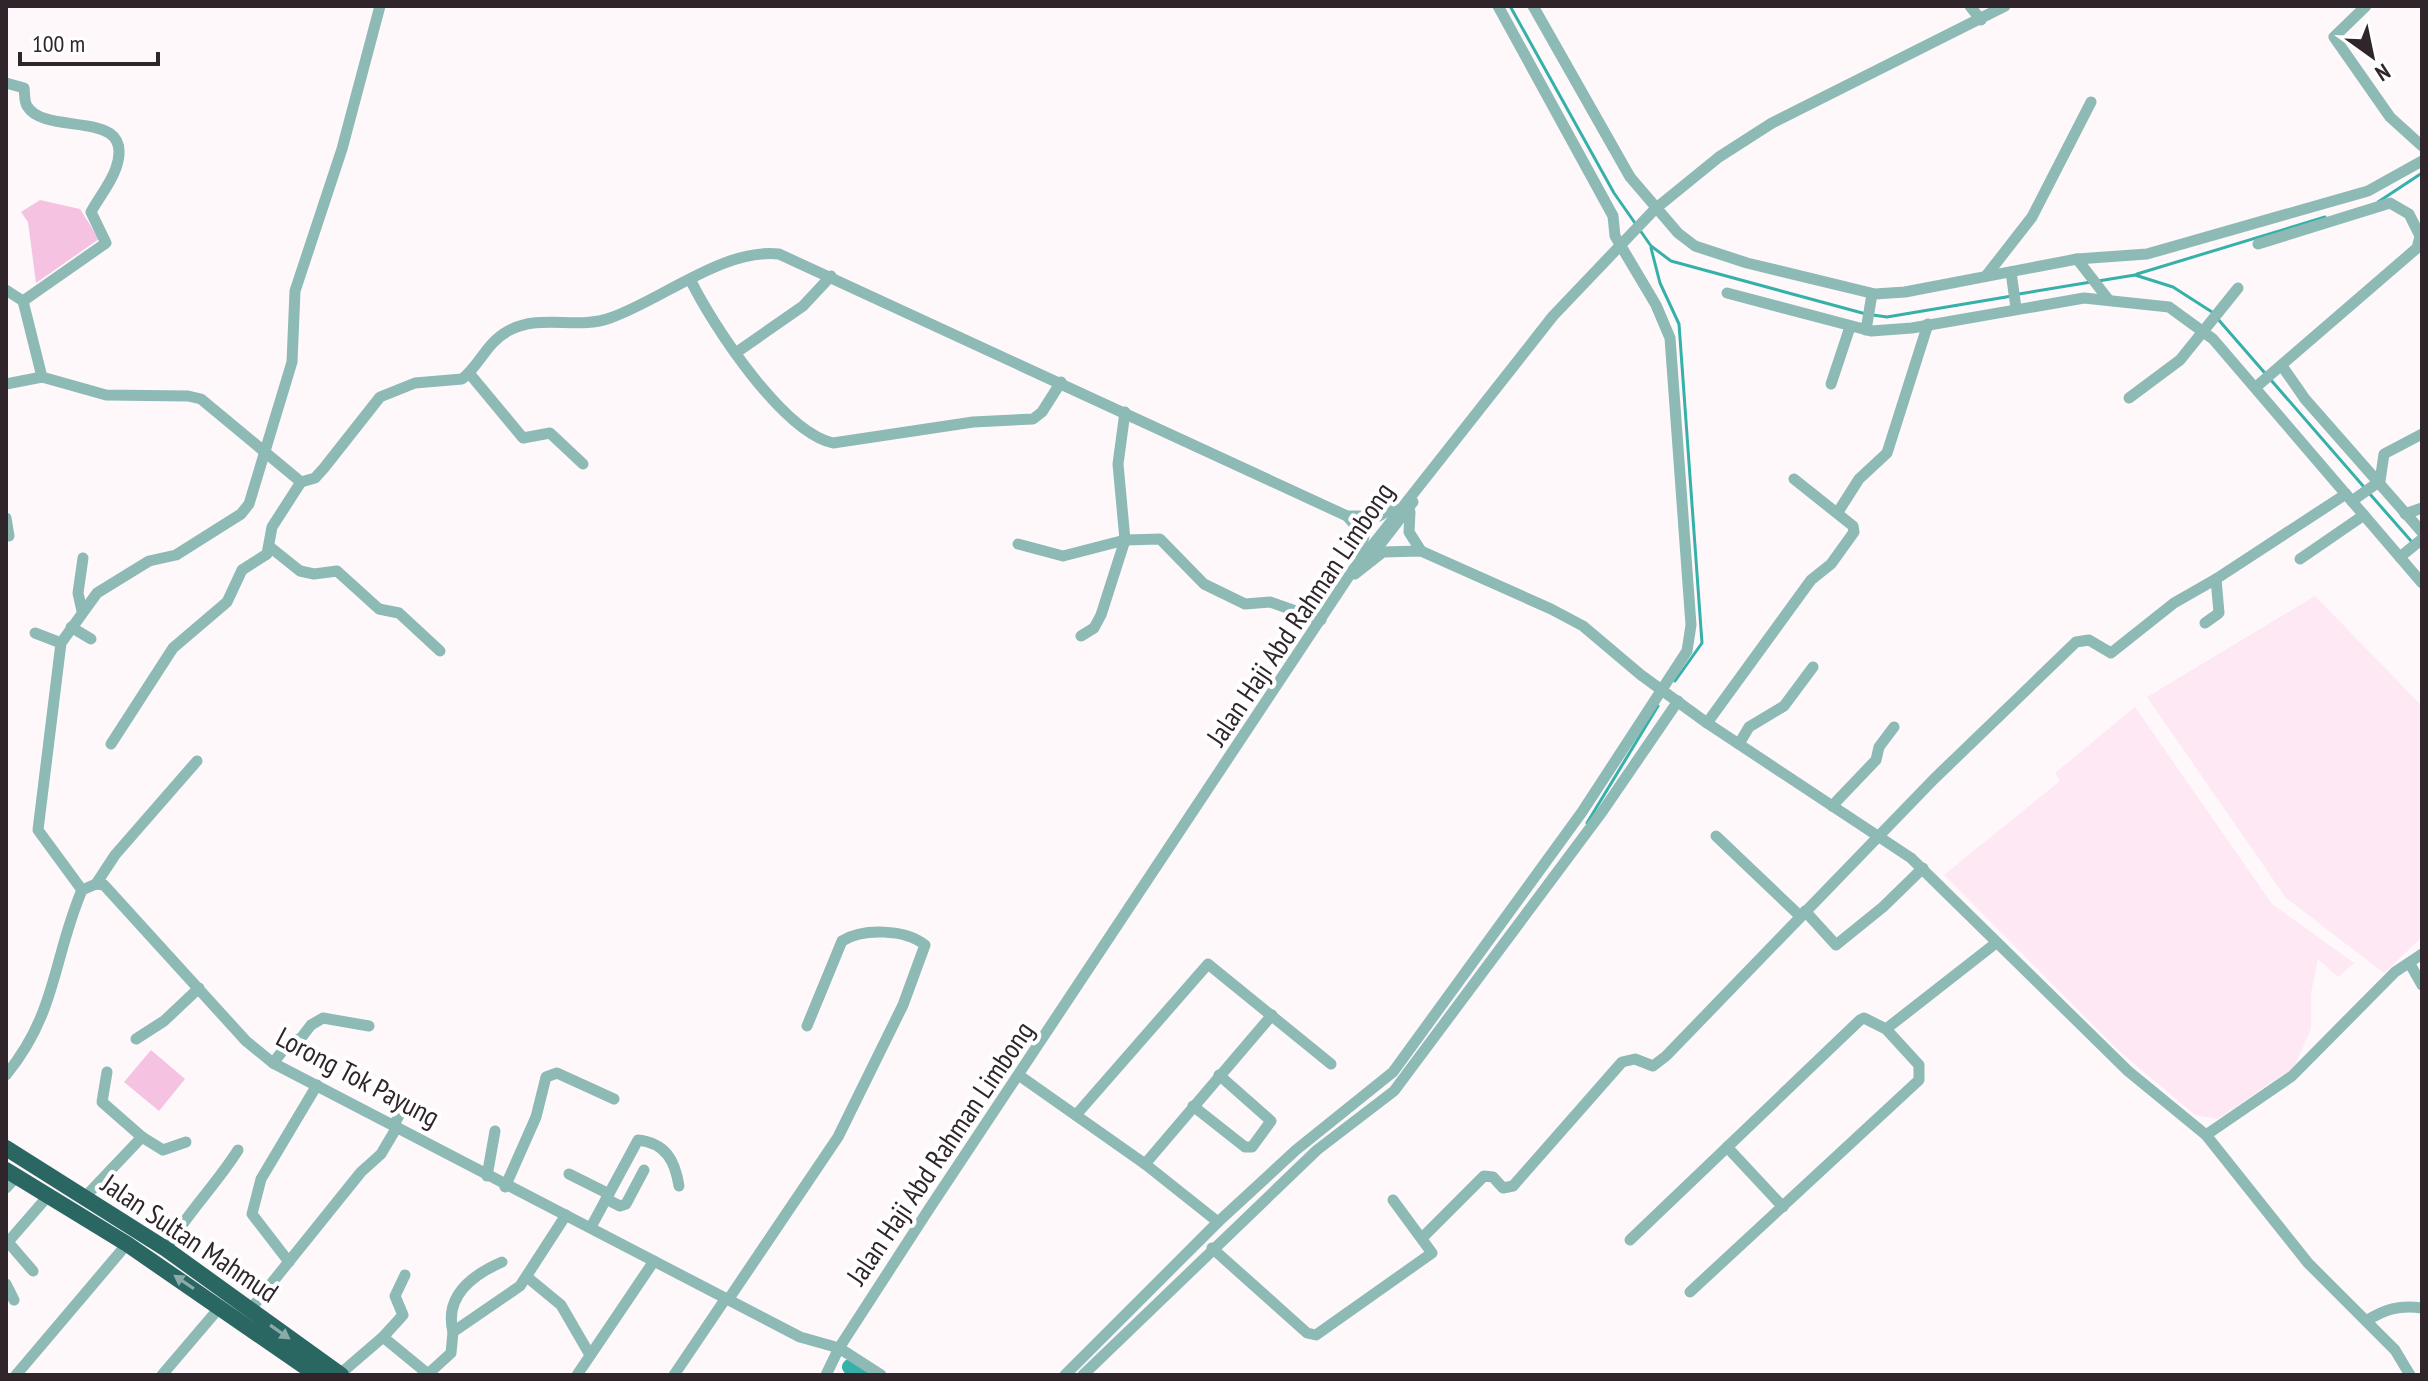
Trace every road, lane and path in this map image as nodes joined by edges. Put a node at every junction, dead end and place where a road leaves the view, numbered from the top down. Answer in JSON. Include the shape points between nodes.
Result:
{"nodes":[{"id":1,"x":380,"y":6,"type":"edge"},
{"id":2,"x":1498,"y":6,"type":"edge"},
{"id":3,"x":1533,"y":6,"type":"edge"},
{"id":4,"x":1970,"y":6,"type":"edge"},
{"id":5,"x":2005,"y":6,"type":"edge"},
{"id":6,"x":2366,"y":6,"type":"edge"},
{"id":7,"x":1981,"y":20,"type":"junction"},
{"id":8,"x":6,"y":83,"type":"edge"},
{"id":9,"x":2091,"y":102,"type":"dead end"},
{"id":10,"x":2422,"y":146,"type":"edge"},
{"id":11,"x":2422,"y":161,"type":"edge"},
{"id":12,"x":2345,"y":207,"type":"junction"},
{"id":13,"x":1651,"y":213,"type":"junction"},
{"id":14,"x":2320,"y":215,"type":"junction"},
{"id":15,"x":2284,"y":226,"type":"junction"},
{"id":16,"x":1623,"y":241,"type":"junction"},
{"id":17,"x":2258,"y":244,"type":"dead end"},
{"id":18,"x":2007,"y":250,"type":"junction"},
{"id":19,"x":2079,"y":262,"type":"junction"},
{"id":20,"x":2014,"y":271,"type":"junction"},
{"id":21,"x":831,"y":276,"type":"junction"},
{"id":22,"x":1986,"y":276,"type":"junction"},
{"id":23,"x":691,"y":281,"type":"junction"},
{"id":24,"x":2238,"y":288,"type":"dead end"},
{"id":25,"x":6,"y":290,"type":"edge"},
{"id":26,"x":1727,"y":293,"type":"dead end"},
{"id":27,"x":2108,"y":297,"type":"junction"},
{"id":28,"x":1871,"y":298,"type":"junction"},
{"id":29,"x":23,"y":301,"type":"junction"},
{"id":30,"x":2015,"y":306,"type":"junction"},
{"id":31,"x":1928,"y":324,"type":"junction"},
{"id":32,"x":2206,"y":324,"type":"junction"},
{"id":33,"x":1850,"y":327,"type":"junction"},
{"id":34,"x":1867,"y":327,"type":"junction"},
{"id":35,"x":737,"y":352,"type":"junction"},
{"id":36,"x":2279,"y":369,"type":"junction"},
{"id":37,"x":469,"y":373,"type":"junction"},
{"id":38,"x":42,"y":377,"type":"junction"},
{"id":39,"x":1061,"y":382,"type":"junction"},
{"id":40,"x":6,"y":383,"type":"edge"},
{"id":41,"x":1831,"y":384,"type":"dead end"},
{"id":42,"x":2259,"y":385,"type":"junction"},
{"id":43,"x":2129,"y":398,"type":"dead end"},
{"id":44,"x":1125,"y":412,"type":"junction"},
{"id":45,"x":2421,"y":440,"type":"edge"},
{"id":46,"x":263,"y":452,"type":"junction"},
{"id":47,"x":583,"y":464,"type":"dead end"},
{"id":48,"x":1794,"y":479,"type":"dead end"},
{"id":49,"x":301,"y":482,"type":"junction"},
{"id":50,"x":2377,"y":483,"type":"junction"},
{"id":51,"x":1419,"y":489,"type":"junction"},
{"id":52,"x":2352,"y":498,"type":"junction"},
{"id":53,"x":2422,"y":508,"type":"edge"},
{"id":54,"x":1838,"y":512,"type":"junction"},
{"id":55,"x":2405,"y":514,"type":"junction"},
{"id":56,"x":2364,"y":515,"type":"junction"},
{"id":57,"x":1351,"y":517,"type":"junction"},
{"id":58,"x":6,"y":518,"type":"edge"},
{"id":59,"x":1385,"y":533,"type":"junction"},
{"id":60,"x":9,"y":536,"type":"dead end"},
{"id":61,"x":2421,"y":537,"type":"edge"},
{"id":62,"x":1125,"y":540,"type":"junction"},
{"id":63,"x":1018,"y":544,"type":"dead end"},
{"id":64,"x":270,"y":547,"type":"junction"},
{"id":65,"x":1418,"y":549,"type":"junction"},
{"id":66,"x":2403,"y":555,"type":"junction"},
{"id":67,"x":83,"y":558,"type":"dead end"},
{"id":68,"x":2300,"y":559,"type":"dead end"},
{"id":69,"x":1354,"y":573,"type":"junction"},
{"id":70,"x":2216,"y":579,"type":"junction"},
{"id":71,"x":2422,"y":583,"type":"edge"},
{"id":72,"x":82,"y":611,"type":"junction"},
{"id":73,"x":1321,"y":620,"type":"junction"},
{"id":74,"x":2205,"y":623,"type":"dead end"},
{"id":75,"x":71,"y":627,"type":"junction"},
{"id":76,"x":35,"y":633,"type":"dead end"},
{"id":77,"x":1081,"y":636,"type":"dead end"},
{"id":78,"x":91,"y":639,"type":"dead end"},
{"id":79,"x":61,"y":643,"type":"junction"},
{"id":80,"x":440,"y":651,"type":"dead end"},
{"id":81,"x":1813,"y":667,"type":"dead end"},
{"id":82,"x":1662,"y":690,"type":"junction"},
{"id":83,"x":1678,"y":701,"type":"junction"},
{"id":84,"x":1707,"y":723,"type":"junction"},
{"id":85,"x":1894,"y":727,"type":"dead end"},
{"id":86,"x":111,"y":744,"type":"dead end"},
{"id":87,"x":1739,"y":744,"type":"junction"},
{"id":88,"x":197,"y":761,"type":"dead end"},
{"id":89,"x":1832,"y":806,"type":"junction"},
{"id":90,"x":1716,"y":836,"type":"dead end"},
{"id":91,"x":1878,"y":837,"type":"junction"},
{"id":92,"x":1923,"y":868,"type":"junction"},
{"id":93,"x":96,"y":884,"type":"junction"},
{"id":94,"x":82,"y":890,"type":"junction"},
{"id":95,"x":1803,"y":913,"type":"junction"},
{"id":96,"x":1996,"y":943,"type":"junction"},
{"id":97,"x":2422,"y":954,"type":"edge"},
{"id":98,"x":2410,"y":964,"type":"junction"},
{"id":99,"x":2422,"y":985,"type":"edge"},
{"id":100,"x":199,"y":988,"type":"junction"},
{"id":101,"x":1272,"y":1015,"type":"junction"},
{"id":102,"x":369,"y":1026,"type":"dead end"},
{"id":103,"x":807,"y":1026,"type":"dead end"},
{"id":104,"x":1886,"y":1029,"type":"junction"},
{"id":105,"x":136,"y":1039,"type":"dead end"},
{"id":106,"x":273,"y":1063,"type":"junction"},
{"id":107,"x":1331,"y":1064,"type":"dead end"},
{"id":108,"x":107,"y":1072,"type":"dead end"},
{"id":109,"x":6,"y":1075,"type":"edge"},
{"id":110,"x":1219,"y":1075,"type":"junction"},
{"id":111,"x":1020,"y":1076,"type":"junction"},
{"id":112,"x":317,"y":1085,"type":"junction"},
{"id":113,"x":614,"y":1099,"type":"dead end"},
{"id":114,"x":406,"y":1102,"type":"dead end"},
{"id":115,"x":1193,"y":1106,"type":"junction"},
{"id":116,"x":1076,"y":1115,"type":"junction"},
{"id":117,"x":395,"y":1126,"type":"junction"},
{"id":118,"x":495,"y":1131,"type":"dead end"},
{"id":119,"x":2206,"y":1135,"type":"junction"},
{"id":120,"x":142,"y":1137,"type":"junction"},
{"id":121,"x":186,"y":1142,"type":"dead end"},
{"id":122,"x":1727,"y":1147,"type":"junction"},
{"id":123,"x":6,"y":1148,"type":"edge"},
{"id":124,"x":238,"y":1150,"type":"dead end"},
{"id":125,"x":1145,"y":1164,"type":"junction"},
{"id":126,"x":644,"y":1170,"type":"dead end"},
{"id":127,"x":569,"y":1174,"type":"dead end"},
{"id":128,"x":487,"y":1176,"type":"junction"},
{"id":129,"x":10,"y":1178,"type":"edge"},
{"id":130,"x":679,"y":1186,"type":"dead end"},
{"id":131,"x":505,"y":1187,"type":"junction"},
{"id":132,"x":48,"y":1196,"type":"junction"},
{"id":133,"x":608,"y":1196,"type":"junction"},
{"id":134,"x":85,"y":1197,"type":"junction"},
{"id":135,"x":1393,"y":1200,"type":"dead end"},
{"id":136,"x":1783,"y":1207,"type":"junction"},
{"id":137,"x":566,"y":1215,"type":"junction"},
{"id":138,"x":1218,"y":1222,"type":"junction"},
{"id":139,"x":591,"y":1227,"type":"junction"},
{"id":140,"x":1422,"y":1238,"type":"junction"},
{"id":141,"x":1630,"y":1240,"type":"dead end"},
{"id":142,"x":7,"y":1243,"type":"edge"},
{"id":143,"x":127,"y":1244,"type":"junction"},
{"id":144,"x":1212,"y":1248,"type":"junction"},
{"id":145,"x":166,"y":1249,"type":"junction"},
{"id":146,"x":654,"y":1261,"type":"junction"},
{"id":147,"x":289,"y":1262,"type":"junction"},
{"id":148,"x":502,"y":1262,"type":"dead end"},
{"id":149,"x":33,"y":1271,"type":"dead end"},
{"id":150,"x":405,"y":1275,"type":"dead end"},
{"id":151,"x":527,"y":1277,"type":"junction"},
{"id":152,"x":6,"y":1284,"type":"edge"},
{"id":153,"x":1690,"y":1292,"type":"dead end"},
{"id":154,"x":727,"y":1299,"type":"junction"},
{"id":155,"x":14,"y":1300,"type":"dead end"},
{"id":156,"x":220,"y":1307,"type":"junction"},
{"id":157,"x":2422,"y":1308,"type":"edge"},
{"id":158,"x":250,"y":1310,"type":"junction"},
{"id":159,"x":2366,"y":1321,"type":"junction"},
{"id":160,"x":453,"y":1332,"type":"junction"},
{"id":161,"x":383,"y":1337,"type":"junction"},
{"id":162,"x":839,"y":1348,"type":"junction"},
{"id":163,"x":590,"y":1355,"type":"junction"},
{"id":164,"x":166,"y":1373,"type":"edge"},
{"id":165,"x":428,"y":1374,"type":"edge"},
{"id":166,"x":16,"y":1375,"type":"edge"},
{"id":167,"x":317,"y":1375,"type":"edge"},
{"id":168,"x":341,"y":1375,"type":"edge"},
{"id":169,"x":577,"y":1375,"type":"edge"},
{"id":170,"x":674,"y":1375,"type":"edge"},
{"id":171,"x":826,"y":1375,"type":"edge"},
{"id":172,"x":881,"y":1375,"type":"edge"},
{"id":173,"x":1065,"y":1375,"type":"edge"},
{"id":174,"x":1083,"y":1375,"type":"edge"},
{"id":175,"x":2410,"y":1375,"type":"edge"}],
"edges":[{"from":1,"to":46,"type":"street","via":[[342,149],[295,291],[292,362]]},
{"from":2,"to":16,"type":"street","via":[[1613,216],[1614,233]]},
{"from":3,"to":13,"type":"street"},
{"from":4,"to":7,"type":"street"},
{"from":5,"to":7,"type":"street","name":"Jalan Haji Abd Rahman Limbong"},
{"from":6,"to":10,"type":"street","via":[[2334,37],[2390,117]]},
{"from":7,"to":13,"type":"street","name":"Jalan Haji Abd Rahman Limbong","via":[[1772,123],[1719,157]]},
{"from":8,"to":29,"type":"street","via":[[24,88],[26,105],[36,115],[98,128],[119,143],[117,166],[91,212],[106,243]]},
{"from":9,"to":18,"type":"street","via":[[2042,199]]},
{"from":11,"to":12,"type":"street"},
{"from":12,"to":14,"type":"street"},
{"from":12,"to":14,"type":"street"},
{"from":12,"to":36,"type":"street","via":[[2395,204],[2415,222],[2420,242]]},
{"from":13,"to":16,"type":"street","name":"Jalan Haji Abd Rahman Limbong"},
{"from":13,"to":28,"type":"street","via":[[1695,246]]},
{"from":14,"to":15,"type":"street"},
{"from":14,"to":15,"type":"street"},
{"from":15,"to":17,"type":"street"},
{"from":15,"to":19,"type":"street"},
{"from":16,"to":51,"type":"street","name":"Jalan Haji Abd Rahman Limbong","via":[[1553,316]]},
{"from":16,"to":82,"type":"street","via":[[1670,338],[1691,625],[1687,651]]},
{"from":18,"to":20,"type":"street"},
{"from":18,"to":22,"type":"street"},
{"from":19,"to":20,"type":"street"},
{"from":19,"to":27,"type":"street"},
{"from":20,"to":22,"type":"street"},
{"from":20,"to":30,"type":"street"},
{"from":21,"to":23,"type":"street","via":[[788,257],[764,253],[727,262]]},
{"from":21,"to":35,"type":"street","via":[[803,306]]},
{"from":21,"to":39,"type":"street"},
{"from":22,"to":28,"type":"street"},
{"from":23,"to":35,"type":"street"},
{"from":23,"to":37,"type":"street","via":[[600,321],[516,327],[489,345]]},
{"from":24,"to":32,"type":"street"},
{"from":25,"to":29,"type":"street"},
{"from":26,"to":33,"type":"street"},
{"from":27,"to":30,"type":"street"},
{"from":27,"to":32,"type":"street","via":[[2161,304]]},
{"from":28,"to":34,"type":"street"},
{"from":29,"to":38,"type":"street"},
{"from":30,"to":31,"type":"street"},
{"from":31,"to":34,"type":"street"},
{"from":31,"to":54,"type":"street","via":[[1887,453],[1859,479]]},
{"from":32,"to":42,"type":"street"},
{"from":32,"to":43,"type":"street","via":[[2180,360]]},
{"from":33,"to":34,"type":"street"},
{"from":33,"to":41,"type":"street"},
{"from":35,"to":39,"type":"street","via":[[782,408],[819,440],[833,443],[973,422],[1033,419]]},
{"from":36,"to":42,"type":"street"},
{"from":36,"to":50,"type":"street"},
{"from":37,"to":47,"type":"street","via":[[523,438],[550,433]]},
{"from":37,"to":49,"type":"street","via":[[455,382],[415,383],[380,397],[315,478]]},
{"from":38,"to":40,"type":"street"},
{"from":38,"to":46,"type":"street","via":[[106,395],[196,397]]},
{"from":39,"to":44,"type":"street"},
{"from":42,"to":52,"type":"street"},
{"from":44,"to":57,"type":"street"},
{"from":44,"to":62,"type":"street","via":[[1118,464]]},
{"from":45,"to":50,"type":"street","via":[[2409,439],[2384,454]]},
{"from":46,"to":49,"type":"street"},
{"from":46,"to":72,"type":"street","via":[[244,511],[176,555],[145,563],[97,593]]},
{"from":48,"to":54,"type":"street"},
{"from":49,"to":64,"type":"street","via":[[272,527]]},
{"from":50,"to":52,"type":"street"},
{"from":50,"to":55,"type":"street"},
{"from":51,"to":57,"type":"street","via":[[1385,515]]},
{"from":51,"to":59,"type":"street","name":"Jalan Haji Abd Rahman Limbong"},
{"from":51,"to":65,"type":"street","via":[[1407,524]]},
{"from":52,"to":56,"type":"street"},
{"from":52,"to":70,"type":"street"},
{"from":53,"to":55,"type":"street"},
{"from":54,"to":84,"type":"street","via":[[1854,532],[1831,564],[1811,580]]},
{"from":55,"to":61,"type":"street"},
{"from":56,"to":66,"type":"street"},
{"from":56,"to":68,"type":"street"},
{"from":57,"to":59,"type":"street"},
{"from":57,"to":69,"type":"street","via":[[1364,536]]},
{"from":58,"to":60,"type":"street"},
{"from":59,"to":65,"type":"street"},
{"from":59,"to":69,"type":"street","name":"Jalan Haji Abd Rahman Limbong"},
{"from":61,"to":66,"type":"street"},
{"from":62,"to":63,"type":"street","via":[[1063,556]]},
{"from":62,"to":73,"type":"street","via":[[1160,539],[1204,584],[1245,604],[1270,602]]},
{"from":62,"to":77,"type":"street","via":[[1101,615]]},
{"from":64,"to":80,"type":"street","via":[[300,571],[337,571],[379,609],[399,613]]},
{"from":64,"to":86,"type":"street","via":[[262,559],[242,570],[227,602],[173,648]]},
{"from":65,"to":69,"type":"street","via":[[1383,552]]},
{"from":65,"to":82,"type":"street","via":[[1583,626]]},
{"from":66,"to":71,"type":"street"},
{"from":67,"to":72,"type":"street","via":[[78,593]]},
{"from":69,"to":73,"type":"street","name":"Jalan Haji Abd Rahman Limbong"},
{"from":70,"to":74,"type":"street","via":[[2219,613]]},
{"from":70,"to":91,"type":"street","via":[[2174,603],[2111,653],[2089,640],[2076,642]]},
{"from":72,"to":75,"type":"street"},
{"from":73,"to":111,"type":"street","name":"Jalan Haji Abd Rahman Limbong"},
{"from":75,"to":78,"type":"street"},
{"from":75,"to":79,"type":"street"},
{"from":76,"to":79,"type":"street"},
{"from":79,"to":94,"type":"street","via":[[38,830]]},
{"from":81,"to":87,"type":"street","via":[[1784,706],[1749,727]]},
{"from":82,"to":83,"type":"street"},
{"from":82,"to":138,"type":"street","via":[[1582,812],[1393,1072]]},
{"from":83,"to":84,"type":"street"},
{"from":83,"to":144,"type":"street","via":[[1394,1091],[1317,1150]]},
{"from":84,"to":87,"type":"street"},
{"from":85,"to":89,"type":"street","via":[[1876,760]]},
{"from":87,"to":89,"type":"street"},
{"from":88,"to":93,"type":"street"},
{"from":89,"to":91,"type":"street"},
{"from":90,"to":95,"type":"street"},
{"from":91,"to":92,"type":"street"},
{"from":91,"to":95,"type":"street"},
{"from":92,"to":95,"type":"street","via":[[1836,945]]},
{"from":92,"to":96,"type":"street"},
{"from":93,"to":94,"type":"street"},
{"from":93,"to":100,"type":"street","name":"Lorong Tok Payung","via":[[111,891]]},
{"from":94,"to":109,"type":"street","via":[[54,991],[21,1057]]},
{"from":95,"to":140,"type":"street","via":[[1666,1056],[1653,1066],[1635,1059],[1622,1062],[1513,1186],[1503,1188],[1484,1176]]},
{"from":96,"to":104,"type":"street"},
{"from":96,"to":119,"type":"street","via":[[2121,1065]]},
{"from":97,"to":98,"type":"street"},
{"from":98,"to":99,"type":"street"},
{"from":98,"to":119,"type":"street","via":[[2344,1020],[2292,1076]]},
{"from":100,"to":105,"type":"street"},
{"from":100,"to":106,"type":"street","name":"Lorong Tok Payung"},
{"from":101,"to":107,"type":"street"},
{"from":101,"to":110,"type":"street"},
{"from":101,"to":116,"type":"street","via":[[1208,964]]},
{"from":102,"to":106,"type":"street","via":[[323,1018],[288,1044]]},
{"from":103,"to":154,"type":"street","via":[[842,941],[862,932],[887,933],[925,945],[903,1005],[838,1137]]},
{"from":104,"to":122,"type":"street","via":[[1860,1020]]},
{"from":104,"to":136,"type":"street","via":[[1919,1065],[1919,1080]]},
{"from":106,"to":112,"type":"street","name":"Lorong Tok Payung"},
{"from":108,"to":120,"type":"street","via":[[102,1102]]},
{"from":110,"to":115,"type":"street"},
{"from":110,"to":115,"type":"street","via":[[1271,1121],[1252,1147]]},
{"from":111,"to":116,"type":"street"},
{"from":111,"to":162,"type":"street","name":"Jalan Haji Abd Rahman Limbong"},
{"from":112,"to":117,"type":"street","name":"Lorong Tok Payung"},
{"from":112,"to":147,"type":"street","via":[[261,1179],[252,1214]]},
{"from":113,"to":131,"type":"street","via":[[557,1073],[546,1077],[536,1117]]},
{"from":114,"to":117,"type":"street"},
{"from":115,"to":125,"type":"street"},
{"from":116,"to":125,"type":"street"},
{"from":117,"to":128,"type":"street","name":"Lorong Tok Payung"},
{"from":117,"to":147,"type":"street","via":[[381,1154]]},
{"from":118,"to":128,"type":"street"},
{"from":119,"to":159,"type":"street","via":[[2308,1263]]},
{"from":120,"to":121,"type":"street","via":[[163,1150]]},
{"from":120,"to":134,"type":"street"},
{"from":122,"to":136,"type":"street"},
{"from":122,"to":141,"type":"street"},
{"from":123,"to":134,"type":"highway","name":"Jalan Sultan Mahmud"},
{"from":124,"to":145,"type":"street","via":[[220,1179],[189,1210]]},
{"from":125,"to":138,"type":"street"},
{"from":126,"to":133,"type":"street","via":[[626,1204],[620,1206]]},
{"from":127,"to":133,"type":"street"},
{"from":128,"to":131,"type":"street","name":"Lorong Tok Payung"},
{"from":129,"to":132,"type":"highway","name":"Jalan Sultan Mahmud"},
{"from":130,"to":133,"type":"street","via":[[670,1155],[642,1140]]},
{"from":131,"to":137,"type":"street","name":"Lorong Tok Payung"},
{"from":132,"to":142,"type":"street"},
{"from":132,"to":143,"type":"highway","name":"Jalan Sultan Mahmud"},
{"from":133,"to":139,"type":"street"},
{"from":134,"to":145,"type":"highway","name":"Jalan Sultan Mahmud"},
{"from":135,"to":140,"type":"street"},
{"from":136,"to":153,"type":"street"},
{"from":137,"to":139,"type":"street","name":"Lorong Tok Payung"},
{"from":137,"to":151,"type":"street"},
{"from":138,"to":173,"type":"street"},
{"from":139,"to":146,"type":"street","name":"Lorong Tok Payung"},
{"from":140,"to":144,"type":"street","via":[[1429,1257],[1312,1336]]},
{"from":142,"to":149,"type":"street"},
{"from":156,"to":143,"type":"highway","name":"Jalan Sultan Mahmud","one_way":true},
{"from":143,"to":166,"type":"street"},
{"from":144,"to":174,"type":"street"},
{"from":145,"to":158,"type":"highway","name":"Jalan Sultan Mahmud"},
{"from":146,"to":154,"type":"street","name":"Lorong Tok Payung"},
{"from":146,"to":163,"type":"street"},
{"from":147,"to":158,"type":"street"},
{"from":148,"to":160,"type":"street","via":[[460,1290],[450,1313]]},
{"from":150,"to":161,"type":"street","via":[[395,1296],[403,1315]]},
{"from":151,"to":160,"type":"street","via":[[503,1300]]},
{"from":151,"to":163,"type":"street","via":[[561,1305]]},
{"from":152,"to":155,"type":"street"},
{"from":154,"to":162,"type":"street","name":"Lorong Tok Payung","via":[[800,1337]]},
{"from":154,"to":170,"type":"street"},
{"from":156,"to":164,"type":"street"},
{"from":156,"to":167,"type":"highway","name":"Jalan Sultan Mahmud"},
{"from":157,"to":159,"type":"street","via":[[2403,1305]]},
{"from":158,"to":168,"type":"highway","name":"Jalan Sultan Mahmud","one_way":true},
{"from":159,"to":175,"type":"street","via":[[2395,1350]]},
{"from":160,"to":165,"type":"street","via":[[451,1353]]},
{"from":161,"to":165,"type":"street"},
{"from":161,"to":168,"type":"street"},
{"from":162,"to":171,"type":"street","name":"Jalan Haji Abd Rahman Limbong"},
{"from":162,"to":172,"type":"street","name":"Lorong Tok Payung"},
{"from":163,"to":169,"type":"street"}]}
